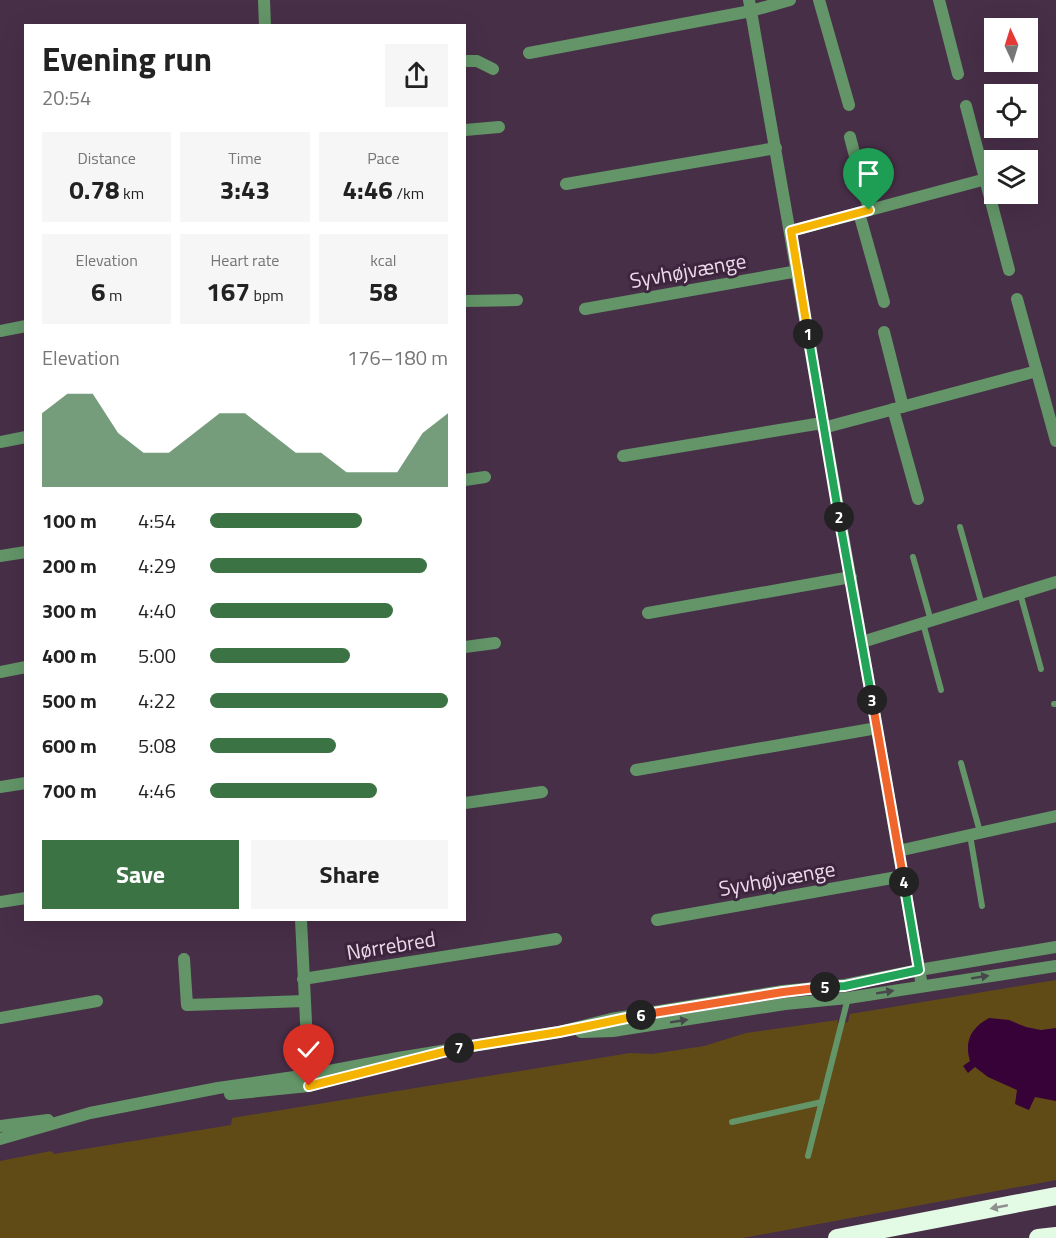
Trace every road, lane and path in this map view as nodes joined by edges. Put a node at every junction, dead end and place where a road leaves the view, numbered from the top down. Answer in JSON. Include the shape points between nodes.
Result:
{"nodes":[{"id":1,"x":264,"y":0,"type":"edge"},
{"id":2,"x":790,"y":0,"type":"edge"},
{"id":3,"x":819,"y":0,"type":"edge"},
{"id":4,"x":939,"y":0,"type":"edge"},
{"id":5,"x":750,"y":5,"type":"edge"},
{"id":6,"x":266,"y":24,"type":"edge"},
{"id":7,"x":530,"y":53,"type":"dead end"},
{"id":8,"x":466,"y":62,"type":"edge"},
{"id":9,"x":493,"y":69,"type":"dead end"},
{"id":10,"x":958,"y":74,"type":"dead end"},
{"id":11,"x":849,"y":105,"type":"dead end"},
{"id":12,"x":966,"y":106,"type":"dead end"},
{"id":13,"x":499,"y":127,"type":"dead end"},
{"id":14,"x":466,"y":130,"type":"edge"},
{"id":15,"x":849,"y":137,"type":"dead end"},
{"id":16,"x":776,"y":148,"type":"junction"},
{"id":17,"x":984,"y":172,"type":"edge"},
{"id":18,"x":984,"y":180,"type":"edge"},
{"id":19,"x":566,"y":184,"type":"dead end"},
{"id":20,"x":992,"y":204,"type":"edge"},
{"id":21,"x":864,"y":212,"type":"junction"},
{"id":22,"x":791,"y":231,"type":"junction"},
{"id":23,"x":1009,"y":270,"type":"dead end"},
{"id":24,"x":798,"y":272,"type":"junction"},
{"id":25,"x":1017,"y":299,"type":"dead end"},
{"id":26,"x":517,"y":300,"type":"dead end"},
{"id":27,"x":466,"y":301,"type":"edge"},
{"id":28,"x":884,"y":302,"type":"dead end"},
{"id":29,"x":585,"y":309,"type":"dead end"},
{"id":30,"x":24,"y":326,"type":"edge"},
{"id":31,"x":0,"y":331,"type":"edge"},
{"id":32,"x":884,"y":332,"type":"dead end"},
{"id":33,"x":1036,"y":370,"type":"junction"},
{"id":34,"x":898,"y":408,"type":"junction"},
{"id":35,"x":823,"y":425,"type":"junction"},
{"id":36,"x":24,"y":437,"type":"edge"},
{"id":37,"x":0,"y":441,"type":"edge"},
{"id":38,"x":1056,"y":441,"type":"edge"},
{"id":39,"x":624,"y":456,"type":"dead end"},
{"id":40,"x":485,"y":477,"type":"dead end"},
{"id":41,"x":466,"y":480,"type":"edge"},
{"id":42,"x":918,"y":499,"type":"dead end"},
{"id":43,"x":960,"y":527,"type":"dead end"},
{"id":44,"x":24,"y":552,"type":"edge"},
{"id":45,"x":0,"y":556,"type":"edge"},
{"id":46,"x":913,"y":556,"type":"dead end"},
{"id":47,"x":850,"y":577,"type":"junction"},
{"id":48,"x":1056,"y":582,"type":"edge"},
{"id":49,"x":1020,"y":593,"type":"junction"},
{"id":50,"x":982,"y":605,"type":"junction"},
{"id":51,"x":648,"y":613,"type":"dead end"},
{"id":52,"x":927,"y":622,"type":"junction"},
{"id":53,"x":862,"y":642,"type":"junction"},
{"id":54,"x":495,"y":643,"type":"dead end"},
{"id":55,"x":466,"y":647,"type":"edge"},
{"id":56,"x":24,"y":667,"type":"edge"},
{"id":57,"x":1041,"y":669,"type":"dead end"},
{"id":58,"x":0,"y":672,"type":"edge"},
{"id":59,"x":941,"y":690,"type":"dead end"},
{"id":60,"x":877,"y":728,"type":"junction"},
{"id":61,"x":961,"y":763,"type":"dead end"},
{"id":62,"x":636,"y":770,"type":"dead end"},
{"id":63,"x":24,"y":783,"type":"edge"},
{"id":64,"x":0,"y":787,"type":"edge"},
{"id":65,"x":542,"y":792,"type":"dead end"},
{"id":66,"x":466,"y":803,"type":"edge"},
{"id":67,"x":1056,"y":816,"type":"edge"},
{"id":68,"x":975,"y":834,"type":"junction"},
{"id":69,"x":898,"y":851,"type":"junction"},
{"id":70,"x":903,"y":876,"type":"junction"},
{"id":71,"x":24,"y":898,"type":"edge"},
{"id":72,"x":0,"y":902,"type":"edge"},
{"id":73,"x":982,"y":906,"type":"dead end"},
{"id":74,"x":657,"y":920,"type":"dead end"},
{"id":75,"x":301,"y":921,"type":"edge"},
{"id":76,"x":556,"y":939,"type":"dead end"},
{"id":77,"x":1056,"y":947,"type":"edge"},
{"id":78,"x":184,"y":959,"type":"dead end"},
{"id":79,"x":1056,"y":966,"type":"edge"},
{"id":80,"x":919,"y":970,"type":"junction"},
{"id":81,"x":303,"y":980,"type":"junction"},
{"id":82,"x":922,"y":986,"type":"junction"},
{"id":83,"x":848,"y":998,"type":"junction"},
{"id":84,"x":97,"y":1001,"type":"dead end"},
{"id":85,"x":304,"y":1001,"type":"junction"},
{"id":86,"x":0,"y":1018,"type":"edge"},
{"id":87,"x":559,"y":1032,"type":"junction"},
{"id":88,"x":308,"y":1081,"type":"junction"},
{"id":89,"x":822,"y":1102,"type":"junction"},
{"id":90,"x":76,"y":1116,"type":"junction"},
{"id":91,"x":732,"y":1122,"type":"dead end"},
{"id":92,"x":0,"y":1126,"type":"edge"},
{"id":93,"x":0,"y":1139,"type":"edge"},
{"id":94,"x":808,"y":1156,"type":"dead end"},
{"id":95,"x":1056,"y":1196,"type":"edge"},
{"id":96,"x":1056,"y":1236,"type":"edge"},
{"id":97,"x":837,"y":1238,"type":"edge"},
{"id":98,"x":1038,"y":1238,"type":"edge"}],
"edges":[{"from":1,"to":6,"type":"street"},
{"from":2,"to":5,"type":"street"},
{"from":3,"to":11,"type":"street"},
{"from":4,"to":10,"type":"street"},
{"from":5,"to":7,"type":"street"},
{"from":5,"to":16,"type":"street"},
{"from":8,"to":9,"type":"street","via":[[477,61]]},
{"from":12,"to":17,"type":"street"},
{"from":13,"to":14,"type":"street"},
{"from":15,"to":21,"type":"street"},
{"from":16,"to":19,"type":"street"},
{"from":16,"to":22,"type":"street"},
{"from":18,"to":21,"type":"street"},
{"from":20,"to":23,"type":"street"},
{"from":21,"to":22,"type":"street"},
{"from":21,"to":28,"type":"street"},
{"from":22,"to":24,"type":"street"},
{"from":24,"to":29,"type":"street","name":"Syvhøjvænge"},
{"from":24,"to":35,"type":"street"},
{"from":25,"to":33,"type":"street"},
{"from":26,"to":27,"type":"street"},
{"from":30,"to":31,"type":"street"},
{"from":32,"to":34,"type":"street"},
{"from":33,"to":34,"type":"street"},
{"from":33,"to":38,"type":"street"},
{"from":34,"to":35,"type":"street"},
{"from":34,"to":42,"type":"street"},
{"from":35,"to":39,"type":"street"},
{"from":35,"to":47,"type":"street"},
{"from":36,"to":37,"type":"street"},
{"from":40,"to":41,"type":"street"},
{"from":43,"to":50,"type":"lane"},
{"from":44,"to":45,"type":"street"},
{"from":46,"to":52,"type":"lane"},
{"from":47,"to":51,"type":"street"},
{"from":47,"to":53,"type":"street"},
{"from":48,"to":49,"type":"street"},
{"from":49,"to":50,"type":"street"},
{"from":49,"to":57,"type":"lane"},
{"from":50,"to":52,"type":"street"},
{"from":52,"to":53,"type":"street"},
{"from":52,"to":59,"type":"lane"},
{"from":53,"to":60,"type":"street"},
{"from":54,"to":55,"type":"street"},
{"from":56,"to":58,"type":"street"},
{"from":60,"to":62,"type":"street"},
{"from":60,"to":69,"type":"street"},
{"from":61,"to":68,"type":"lane"},
{"from":63,"to":64,"type":"street"},
{"from":65,"to":66,"type":"street"},
{"from":67,"to":68,"type":"street"},
{"from":68,"to":69,"type":"street"},
{"from":68,"to":73,"type":"lane"},
{"from":69,"to":70,"type":"street"},
{"from":70,"to":74,"type":"street","name":"Syvhøjvænge"},
{"from":70,"to":80,"type":"street"},
{"from":71,"to":72,"type":"street"},
{"from":75,"to":81,"type":"street"},
{"from":76,"to":81,"type":"street","name":"Nørrebred"},
{"from":77,"to":80,"type":"street"},
{"from":78,"to":85,"type":"street","via":[[187,1005]]},
{"from":82,"to":79,"type":"street","one_way":true},
{"from":80,"to":82,"type":"street"},
{"from":80,"to":87,"type":"street","via":[[845,986],[783,992]]},
{"from":81,"to":85,"type":"street"},
{"from":83,"to":82,"type":"street","one_way":true},
{"from":87,"to":83,"type":"street","one_way":true,"via":[[613,1031]]},
{"from":83,"to":89,"type":"lane"},
{"from":84,"to":86,"type":"street"},
{"from":85,"to":88,"type":"street"},
{"from":87,"to":88,"type":"street","via":[[448,1050]]},
{"from":88,"to":90,"type":"street","via":[[264,1092],[160,1099]]},
{"from":89,"to":91,"type":"lane"},
{"from":89,"to":94,"type":"lane"},
{"from":90,"to":92,"type":"street"},
{"from":90,"to":93,"type":"street"},
{"from":95,"to":97,"type":"highway","one_way":true},
{"from":96,"to":98,"type":"highway"}]}
